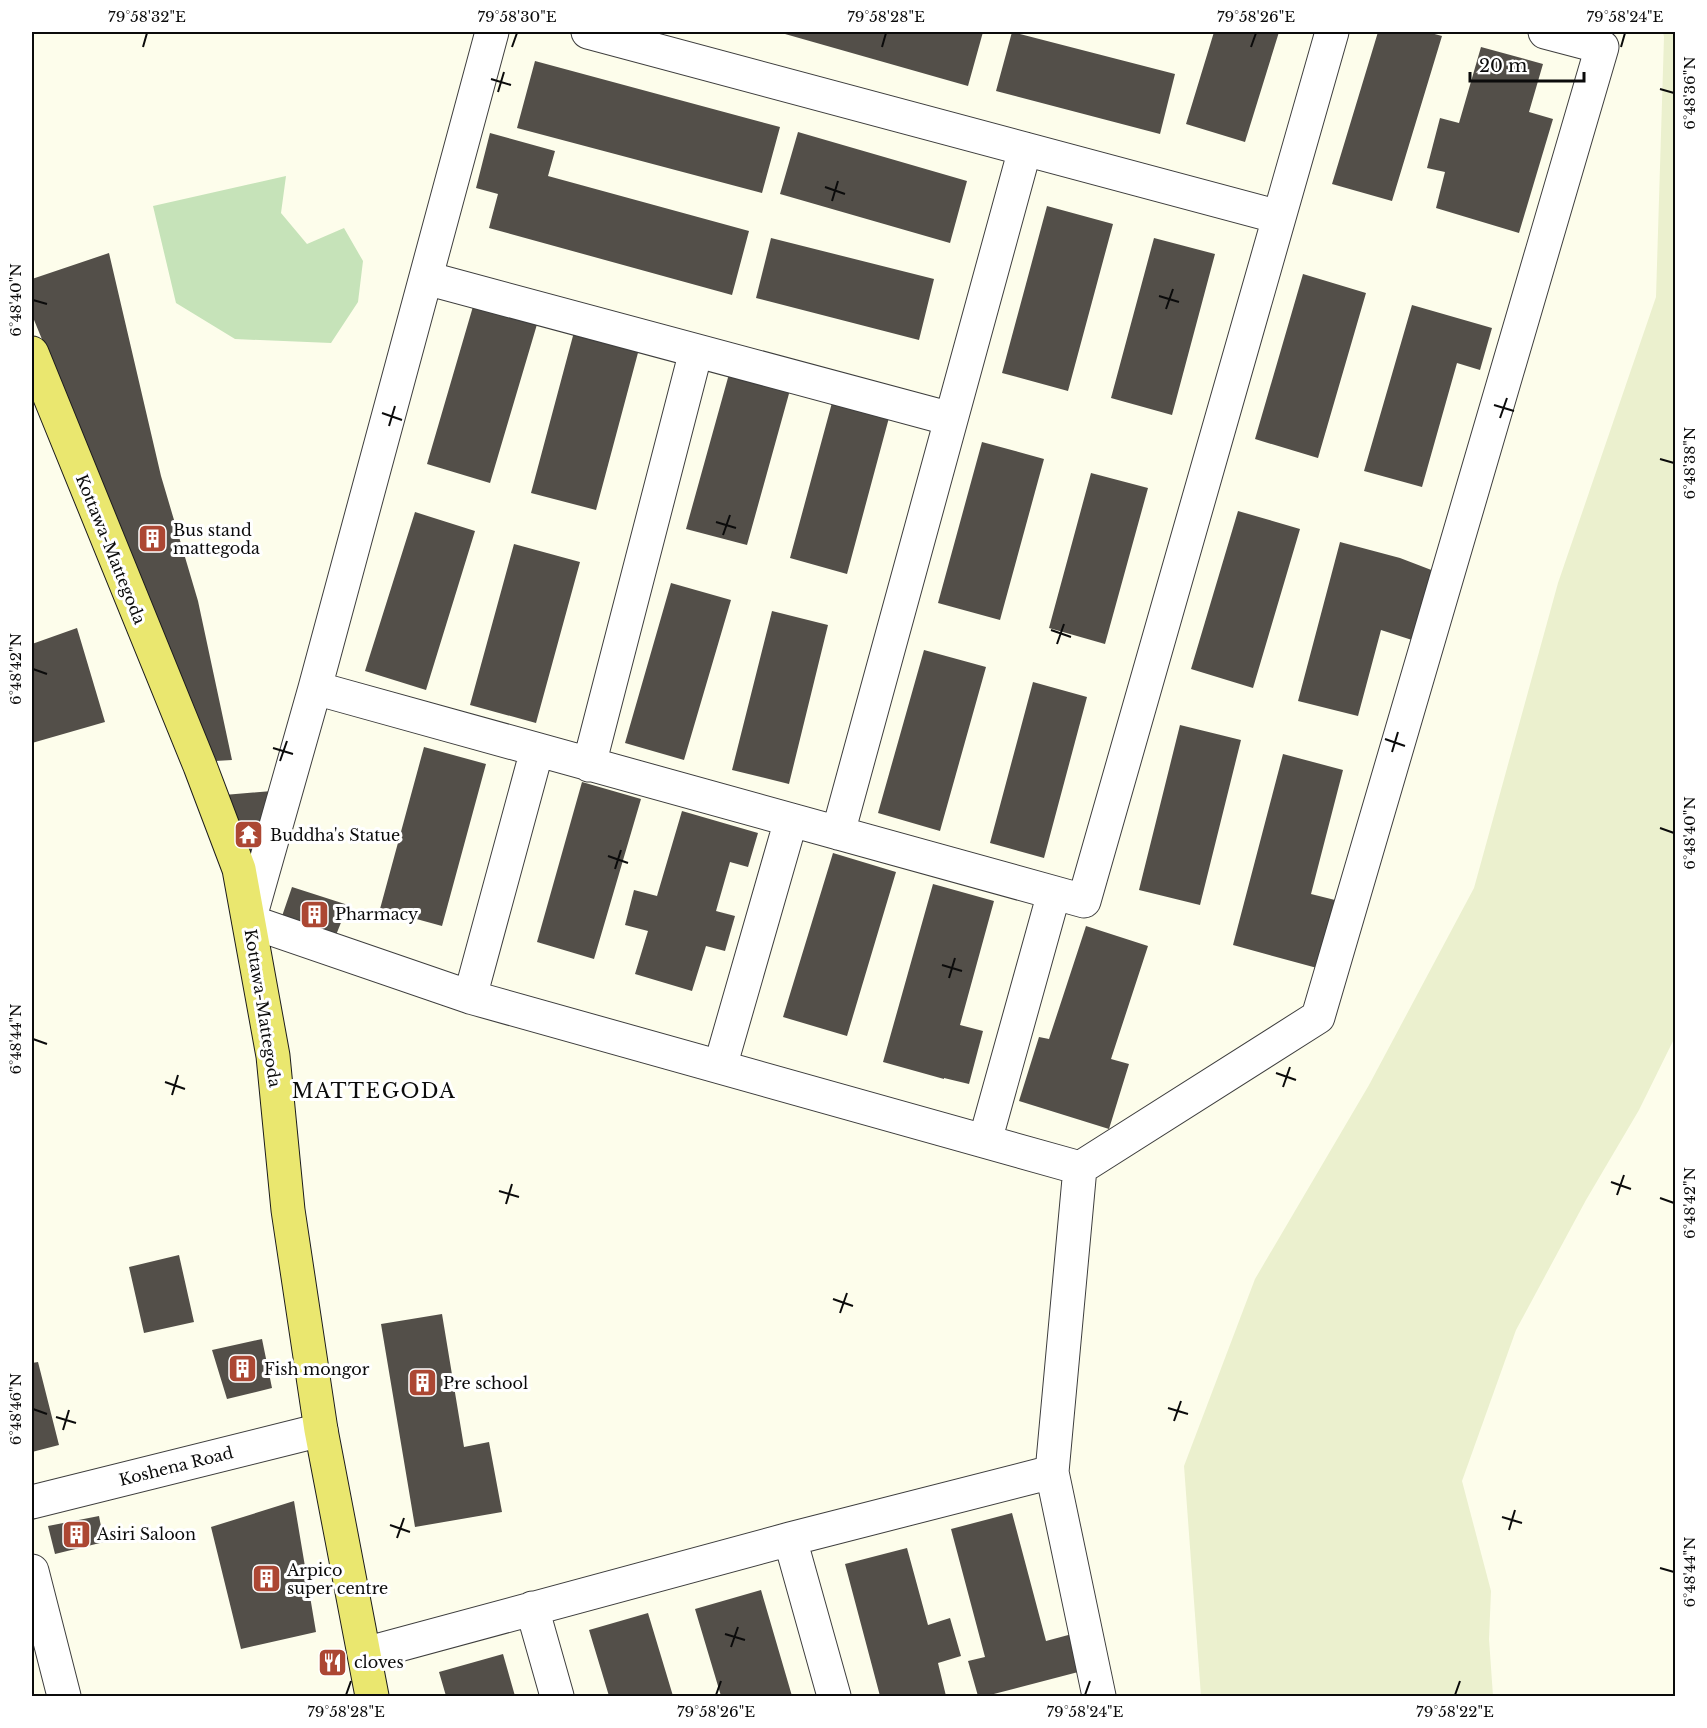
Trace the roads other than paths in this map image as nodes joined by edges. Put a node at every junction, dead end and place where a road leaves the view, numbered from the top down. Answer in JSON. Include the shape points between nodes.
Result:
{"nodes":[{"id":1,"x":492,"y":32,"type":"edge"},
{"id":2,"x":588,"y":32,"type":"edge"},
{"id":3,"x":1332,"y":32,"type":"edge"},
{"id":4,"x":1545,"y":32,"type":"edge"},
{"id":5,"x":1025,"y":149,"type":"junction"},
{"id":6,"x":1279,"y":217,"type":"junction"},
{"id":7,"x":426,"y":278,"type":"junction"},
{"id":8,"x":696,"y":351,"type":"junction"},
{"id":9,"x":32,"y":353,"type":"edge"},
{"id":10,"x":951,"y":419,"type":"junction"},
{"id":11,"x":315,"y":688,"type":"junction"},
{"id":12,"x":537,"y":750,"type":"junction"},
{"id":13,"x":589,"y":765,"type":"junction"},
{"id":14,"x":791,"y":820,"type":"junction"},
{"id":15,"x":838,"y":833,"type":"junction"},
{"id":16,"x":1054,"y":893,"type":"junction"},
{"id":17,"x":249,"y":921,"type":"junction"},
{"id":18,"x":470,"y":997,"type":"junction"},
{"id":19,"x":720,"y":1067,"type":"junction"},
{"id":20,"x":985,"y":1141,"type":"junction"},
{"id":21,"x":1080,"y":1168,"type":"junction"},
{"id":22,"x":321,"y":1430,"type":"junction"},
{"id":23,"x":1052,"y":1472,"type":"junction"},
{"id":24,"x":32,"y":1502,"type":"edge"},
{"id":25,"x":790,"y":1539,"type":"junction"},
{"id":26,"x":32,"y":1570,"type":"edge"},
{"id":27,"x":532,"y":1608,"type":"junction"},
{"id":28,"x":365,"y":1654,"type":"junction"},
{"id":29,"x":64,"y":1696,"type":"edge"},
{"id":30,"x":372,"y":1696,"type":"edge"},
{"id":31,"x":557,"y":1696,"type":"edge"},
{"id":32,"x":834,"y":1696,"type":"edge"},
{"id":33,"x":1099,"y":1696,"type":"edge"}],
"edges":[{"from":1,"to":7,"type":"street"},
{"from":2,"to":5,"type":"street"},
{"from":3,"to":6,"type":"street"},
{"from":4,"to":21,"type":"street","via":[[1602,47],[1318,1017]]},
{"from":5,"to":6,"type":"street"},
{"from":5,"to":10,"type":"street"},
{"from":6,"to":16,"type":"street","via":[[1084,901]]},
{"from":7,"to":8,"type":"street"},
{"from":7,"to":11,"type":"street"},
{"from":8,"to":10,"type":"street"},
{"from":8,"to":13,"type":"street"},
{"from":9,"to":17,"type":"main road","name":"Kottawa-Mattegoda","via":[[224,827],[239,868]]},
{"from":10,"to":15,"type":"street"},
{"from":11,"to":12,"type":"street"},
{"from":11,"to":17,"type":"street"},
{"from":12,"to":13,"type":"street"},
{"from":12,"to":18,"type":"street"},
{"from":13,"to":14,"type":"street"},
{"from":14,"to":15,"type":"street"},
{"from":14,"to":19,"type":"street"},
{"from":15,"to":16,"type":"street"},
{"from":16,"to":20,"type":"street"},
{"from":17,"to":18,"type":"street"},
{"from":17,"to":22,"type":"main road","name":"Kottawa-Mattegoda","via":[[273,1056],[288,1210]]},
{"from":18,"to":19,"type":"street"},
{"from":19,"to":20,"type":"street"},
{"from":20,"to":21,"type":"street"},
{"from":21,"to":23,"type":"street"},
{"from":22,"to":24,"type":"street","name":"Koshena Road"},
{"from":22,"to":28,"type":"main road","name":"Kottawa-Mattegoda"},
{"from":23,"to":25,"type":"street"},
{"from":23,"to":33,"type":"street"},
{"from":25,"to":27,"type":"street"},
{"from":25,"to":32,"type":"street"},
{"from":26,"to":29,"type":"street"},
{"from":27,"to":28,"type":"street"},
{"from":27,"to":31,"type":"street"},
{"from":28,"to":30,"type":"main road","name":"Kottawa-Mattegoda"}]}
